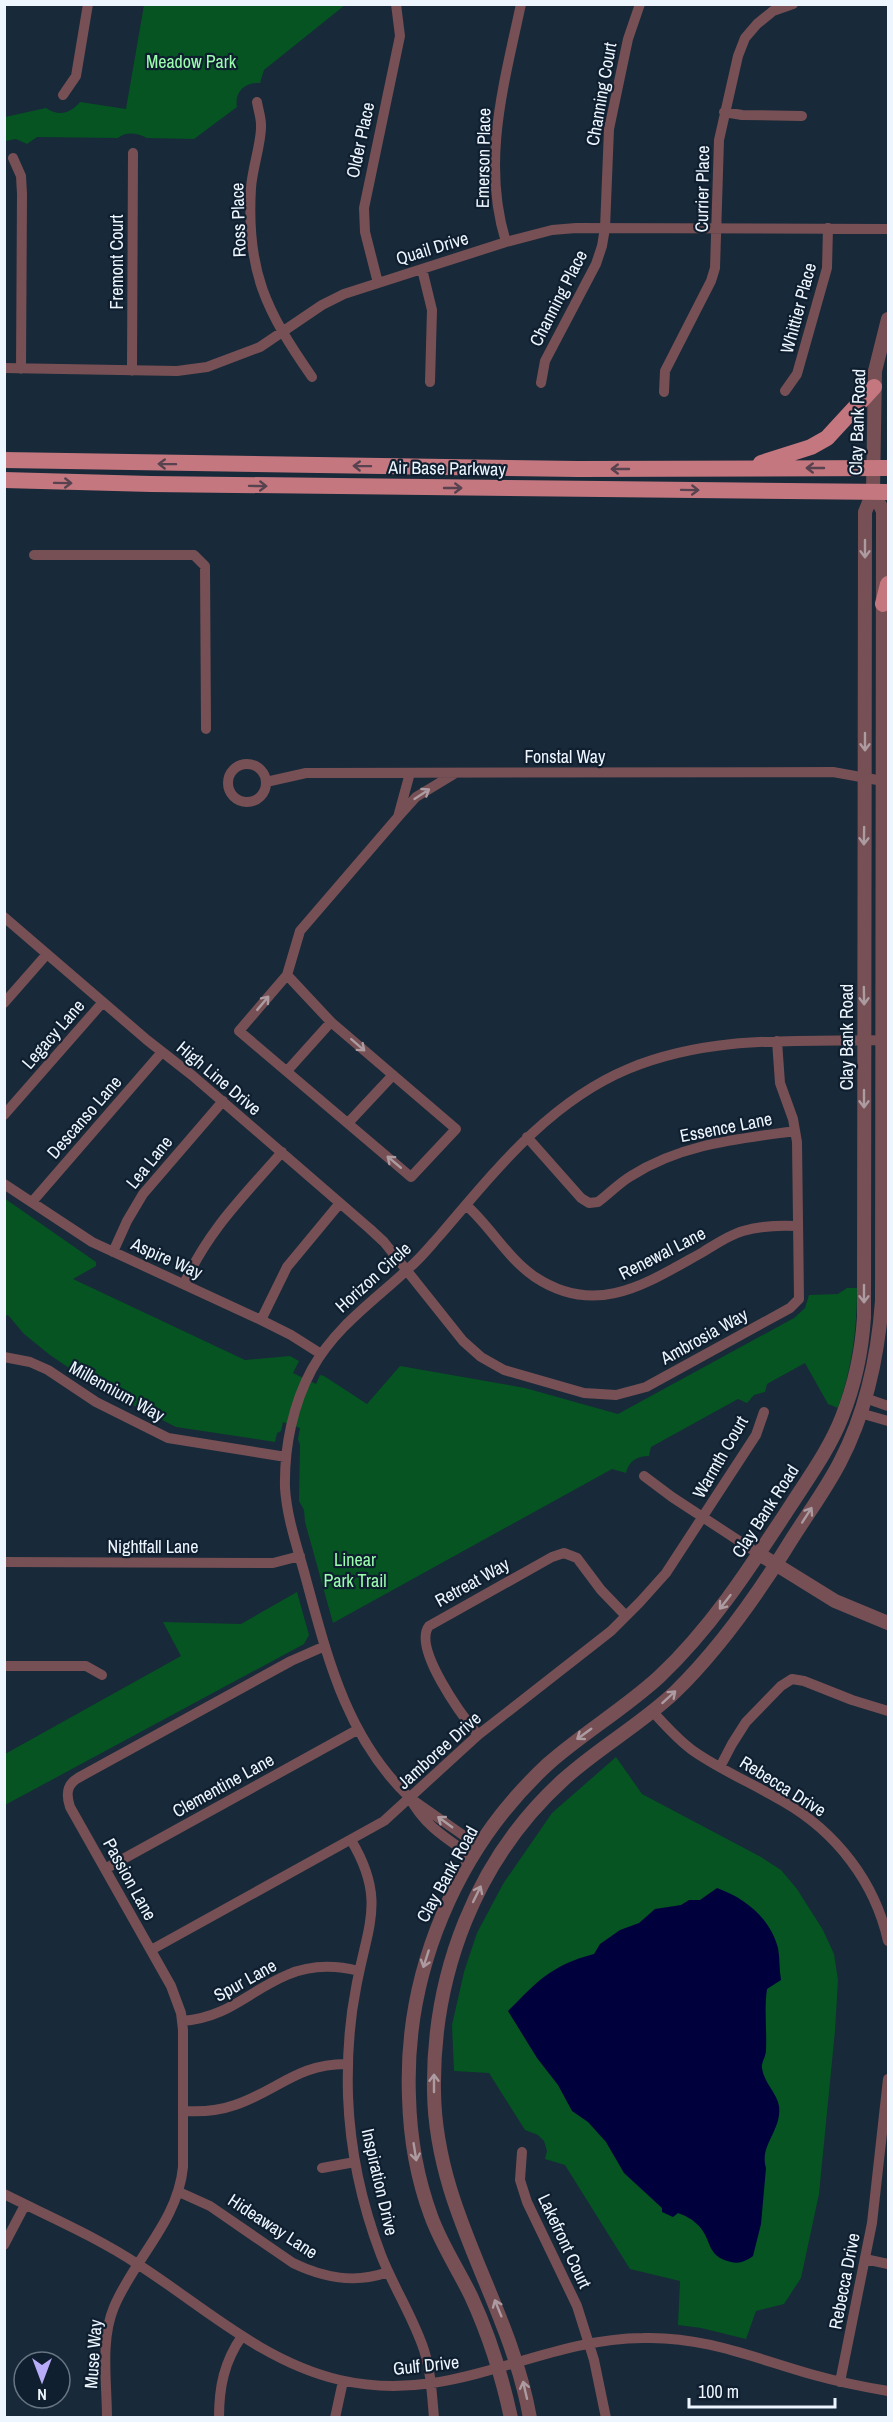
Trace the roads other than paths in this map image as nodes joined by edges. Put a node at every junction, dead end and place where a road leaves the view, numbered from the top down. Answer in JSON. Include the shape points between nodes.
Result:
{"nodes":[{"id":1,"x":88,"y":4,"type":"edge"},
{"id":2,"x":396,"y":4,"type":"edge"},
{"id":3,"x":522,"y":4,"type":"edge"},
{"id":4,"x":640,"y":4,"type":"edge"},
{"id":5,"x":793,"y":4,"type":"edge"},
{"id":6,"x":63,"y":95,"type":"dead end"},
{"id":7,"x":257,"y":102,"type":"dead end"},
{"id":8,"x":724,"y":112,"type":"junction"},
{"id":9,"x":802,"y":116,"type":"dead end"},
{"id":10,"x":133,"y":153,"type":"dead end"},
{"id":11,"x":13,"y":158,"type":"dead end"},
{"id":12,"x":605,"y":228,"type":"junction"},
{"id":13,"x":716,"y":228,"type":"junction"},
{"id":14,"x":828,"y":228,"type":"junction"},
{"id":15,"x":888,"y":229,"type":"edge"},
{"id":16,"x":506,"y":242,"type":"junction"},
{"id":17,"x":422,"y":268,"type":"junction"},
{"id":18,"x":378,"y":283,"type":"junction"},
{"id":19,"x":888,"y":319,"type":"edge"},
{"id":20,"x":282,"y":333,"type":"junction"},
{"id":21,"x":4,"y":368,"type":"edge"},
{"id":22,"x":21,"y":369,"type":"junction"},
{"id":23,"x":132,"y":372,"type":"junction"},
{"id":24,"x":312,"y":377,"type":"dead end"},
{"id":25,"x":430,"y":382,"type":"dead end"},
{"id":26,"x":541,"y":383,"type":"dead end"},
{"id":27,"x":873,"y":387,"type":"junction"},
{"id":28,"x":663,"y":392,"type":"dead end"},
{"id":29,"x":785,"y":392,"type":"dead end"},
{"id":30,"x":4,"y":460,"type":"edge"},
{"id":31,"x":744,"y":468,"type":"junction"},
{"id":32,"x":881,"y":468,"type":"edge"},
{"id":33,"x":4,"y":480,"type":"edge"},
{"id":34,"x":881,"y":492,"type":"edge"},
{"id":35,"x":34,"y":555,"type":"dead end"},
{"id":36,"x":888,"y":584,"type":"edge"},
{"id":37,"x":883,"y":604,"type":"junction"},
{"id":38,"x":886,"y":643,"type":"edge"},
{"id":39,"x":206,"y":729,"type":"dead end"},
{"id":40,"x":410,"y":773,"type":"junction"},
{"id":41,"x":455,"y":773,"type":"junction"},
{"id":42,"x":865,"y":777,"type":"junction"},
{"id":43,"x":882,"y":781,"type":"junction"},
{"id":44,"x":266,"y":782,"type":"dead end"},
{"id":45,"x":398,"y":817,"type":"junction"},
{"id":46,"x":4,"y":917,"type":"edge"},
{"id":47,"x":47,"y":954,"type":"junction"},
{"id":48,"x":287,"y":975,"type":"junction"},
{"id":49,"x":103,"y":1002,"type":"junction"},
{"id":50,"x":4,"y":1003,"type":"edge"},
{"id":51,"x":331,"y":1022,"type":"junction"},
{"id":52,"x":885,"y":1040,"type":"edge"},
{"id":53,"x":777,"y":1041,"type":"junction"},
{"id":54,"x":864,"y":1041,"type":"junction"},
{"id":55,"x":162,"y":1052,"type":"junction"},
{"id":56,"x":287,"y":1071,"type":"junction"},
{"id":57,"x":393,"y":1075,"type":"junction"},
{"id":58,"x":223,"y":1101,"type":"junction"},
{"id":59,"x":4,"y":1114,"type":"edge"},
{"id":60,"x":348,"y":1123,"type":"junction"},
{"id":61,"x":795,"y":1131,"type":"junction"},
{"id":62,"x":527,"y":1137,"type":"junction"},
{"id":63,"x":282,"y":1152,"type":"junction"},
{"id":64,"x":4,"y":1184,"type":"edge"},
{"id":65,"x":32,"y":1202,"type":"junction"},
{"id":66,"x":340,"y":1203,"type":"junction"},
{"id":67,"x":466,"y":1205,"type":"junction"},
{"id":68,"x":797,"y":1226,"type":"junction"},
{"id":69,"x":113,"y":1252,"type":"junction"},
{"id":70,"x":407,"y":1271,"type":"junction"},
{"id":71,"x":184,"y":1284,"type":"junction"},
{"id":72,"x":261,"y":1320,"type":"junction"},
{"id":73,"x":321,"y":1354,"type":"junction"},
{"id":74,"x":4,"y":1357,"type":"edge"},
{"id":75,"x":865,"y":1398,"type":"junction"},
{"id":76,"x":888,"y":1406,"type":"edge"},
{"id":77,"x":764,"y":1412,"type":"dead end"},
{"id":78,"x":860,"y":1413,"type":"junction"},
{"id":79,"x":888,"y":1421,"type":"edge"},
{"id":80,"x":286,"y":1457,"type":"junction"},
{"id":81,"x":644,"y":1476,"type":"dead end"},
{"id":82,"x":704,"y":1517,"type":"junction"},
{"id":83,"x":759,"y":1554,"type":"junction"},
{"id":84,"x":300,"y":1556,"type":"junction"},
{"id":85,"x":4,"y":1563,"type":"edge"},
{"id":86,"x":776,"y":1565,"type":"junction"},
{"id":87,"x":626,"y":1616,"type":"junction"},
{"id":88,"x":888,"y":1623,"type":"edge"},
{"id":89,"x":324,"y":1646,"type":"junction"},
{"id":90,"x":4,"y":1666,"type":"edge"},
{"id":91,"x":102,"y":1676,"type":"dead end"},
{"id":92,"x":652,"y":1711,"type":"junction"},
{"id":93,"x":888,"y":1711,"type":"edge"},
{"id":94,"x":357,"y":1730,"type":"junction"},
{"id":95,"x":478,"y":1735,"type":"junction"},
{"id":96,"x":720,"y":1767,"type":"junction"},
{"id":97,"x":410,"y":1798,"type":"junction"},
{"id":98,"x":351,"y":1840,"type":"junction"},
{"id":99,"x":477,"y":1852,"type":"junction"},
{"id":100,"x":105,"y":1869,"type":"junction"},
{"id":101,"x":885,"y":1911,"type":"edge"},
{"id":102,"x":888,"y":1941,"type":"edge"},
{"id":103,"x":151,"y":1950,"type":"junction"},
{"id":104,"x":359,"y":1971,"type":"junction"},
{"id":105,"x":183,"y":2021,"type":"junction"},
{"id":106,"x":348,"y":2064,"type":"junction"},
{"id":107,"x":888,"y":2079,"type":"edge"},
{"id":108,"x":184,"y":2111,"type":"junction"},
{"id":109,"x":885,"y":2140,"type":"edge"},
{"id":110,"x":522,"y":2152,"type":"dead end"},
{"id":111,"x":355,"y":2162,"type":"junction"},
{"id":112,"x":322,"y":2168,"type":"dead end"},
{"id":113,"x":179,"y":2192,"type":"junction"},
{"id":114,"x":4,"y":2194,"type":"edge"},
{"id":115,"x":25,"y":2205,"type":"junction"},
{"id":116,"x":4,"y":2245,"type":"edge"},
{"id":117,"x":865,"y":2259,"type":"junction"},
{"id":118,"x":138,"y":2264,"type":"junction"},
{"id":119,"x":888,"y":2264,"type":"edge"},
{"id":120,"x":388,"y":2272,"type":"junction"},
{"id":121,"x":242,"y":2336,"type":"junction"},
{"id":122,"x":589,"y":2343,"type":"junction"},
{"id":123,"x":518,"y":2363,"type":"junction"},
{"id":124,"x":499,"y":2369,"type":"junction"},
{"id":125,"x":343,"y":2381,"type":"junction"},
{"id":126,"x":840,"y":2382,"type":"junction"},
{"id":127,"x":430,"y":2385,"type":"junction"},
{"id":128,"x":888,"y":2391,"type":"edge"},
{"id":129,"x":107,"y":2418,"type":"edge"},
{"id":130,"x":219,"y":2418,"type":"edge"},
{"id":131,"x":335,"y":2418,"type":"edge"},
{"id":132,"x":434,"y":2418,"type":"edge"},
{"id":133,"x":511,"y":2418,"type":"edge"},
{"id":134,"x":530,"y":2418,"type":"edge"},
{"id":135,"x":606,"y":2418,"type":"edge"}],
"edges":[{"from":1,"to":6,"type":"street","via":[[75,76]]},
{"from":2,"to":18,"type":"street","name":"Older Place","via":[[400,36],[364,208],[365,232]]},
{"from":3,"to":16,"type":"street","name":"Emerson Place","via":[[496,127],[495,202]]},
{"from":4,"to":12,"type":"street","name":"Channing Court","via":[[628,39],[609,129]]},
{"from":5,"to":8,"type":"street","name":"Currier Place","via":[[773,11],[745,38]]},
{"from":7,"to":20,"type":"street","name":"Ross Place","via":[[262,126],[251,187],[252,249],[260,286]]},
{"from":8,"to":9,"type":"street"},
{"from":8,"to":13,"type":"street","name":"Currier Place","via":[[717,161]]},
{"from":10,"to":23,"type":"street","name":"Fremont Court"},
{"from":11,"to":22,"type":"street","via":[[21,176],[22,194]]},
{"from":12,"to":13,"type":"street","name":"Quail Drive"},
{"from":12,"to":16,"type":"street","name":"Quail Drive","via":[[552,230]]},
{"from":12,"to":26,"type":"street","name":"Channing Place","via":[[596,264],[545,361]]},
{"from":13,"to":14,"type":"street","name":"Quail Drive"},
{"from":13,"to":28,"type":"street","name":"Currier Place","via":[[717,251],[711,281],[665,370]]},
{"from":14,"to":15,"type":"street","name":"Quail Drive"},
{"from":14,"to":29,"type":"street","name":"Whittier Place","via":[[826,268],[797,374]]},
{"from":16,"to":17,"type":"street","name":"Quail Drive"},
{"from":17,"to":18,"type":"street","name":"Quail Drive"},
{"from":17,"to":25,"type":"street","via":[[432,310]]},
{"from":18,"to":20,"type":"street","name":"Quail Drive","via":[[337,298]]},
{"from":19,"to":27,"type":"street","name":"Clay Bank Road"},
{"from":20,"to":23,"type":"street","name":"Quail Drive","via":[[207,368]]},
{"from":20,"to":24,"type":"street","name":"Ross Place"},
{"from":21,"to":22,"type":"street","name":"Quail Drive"},
{"from":22,"to":23,"type":"street","name":"Quail Drive"},
{"from":27,"to":31,"type":"main road","via":[[834,432],[819,443]]},
{"from":27,"to":32,"type":"street","name":"Clay Bank Road"},
{"from":31,"to":30,"type":"main road","name":"Air Base Parkway","one_way":true},
{"from":32,"to":31,"type":"main road","name":"Air Base Parkway","one_way":true},
{"from":32,"to":34,"type":"street","name":"Clay Bank Road"},
{"from":33,"to":34,"type":"main road","name":"Air Base Parkway","one_way":true},
{"from":34,"to":37,"type":"street","name":"Clay Bank Road"},
{"from":34,"to":42,"type":"street","name":"Clay Bank Road","one_way":true,"via":[[865,512]]},
{"from":35,"to":39,"type":"street","via":[[194,555],[205,566]]},
{"from":36,"to":37,"type":"main road"},
{"from":37,"to":38,"type":"street","name":"Clay Bank Road"},
{"from":38,"to":43,"type":"street","name":"Clay Bank Road"},
{"from":40,"to":41,"type":"street","name":"Fonstal Way"},
{"from":40,"to":44,"type":"street","name":"Fonstal Way","via":[[306,773]]},
{"from":40,"to":45,"type":"street"},
{"from":41,"to":42,"type":"street","name":"Fonstal Way","via":[[833,772]]},
{"from":45,"to":41,"type":"street","one_way":true,"via":[[416,797]]},
{"from":42,"to":43,"type":"street","name":"Fonstal Way"},
{"from":42,"to":54,"type":"street","name":"Clay Bank Road","one_way":true},
{"from":43,"to":52,"type":"street","name":"Clay Bank Road"},
{"from":45,"to":48,"type":"street","via":[[300,931]]},
{"from":46,"to":47,"type":"street","name":"High Line Drive"},
{"from":47,"to":49,"type":"street","name":"High Line Drive"},
{"from":47,"to":50,"type":"street"},
{"from":48,"to":51,"type":"street"},
{"from":56,"to":48,"type":"street","one_way":true,"via":[[239,1031]]},
{"from":49,"to":55,"type":"street","name":"High Line Drive"},
{"from":49,"to":59,"type":"street","name":"Legacy Lane"},
{"from":51,"to":56,"type":"street"},
{"from":51,"to":57,"type":"street","one_way":true},
{"from":52,"to":54,"type":"street","name":"Horizon Circle"},
{"from":52,"to":75,"type":"street","name":"Clay Bank Road","via":[[882,1301],[878,1342]]},
{"from":53,"to":54,"type":"street","name":"Horizon Circle"},
{"from":53,"to":61,"type":"street","name":"Ambrosia Way","via":[[780,1083]]},
{"from":53,"to":62,"type":"street","name":"Horizon Circle","via":[[706,1046],[644,1063],[591,1088]]},
{"from":54,"to":83,"type":"street","name":"Clay Bank Road","one_way":true,"via":[[864,1317],[858,1364],[835,1433]]},
{"from":55,"to":58,"type":"street","name":"High Line Drive"},
{"from":55,"to":65,"type":"street","name":"Descanso Lane"},
{"from":56,"to":60,"type":"street"},
{"from":57,"to":60,"type":"street"},
{"from":57,"to":60,"type":"street","one_way":true,"via":[[456,1129],[411,1176]]},
{"from":58,"to":63,"type":"street","name":"High Line Drive"},
{"from":58,"to":69,"type":"street","name":"Lea Lane","via":[[142,1194]]},
{"from":61,"to":62,"type":"street","name":"Essence Lane","via":[[706,1144],[672,1154],[640,1170],[593,1204],[581,1198]]},
{"from":61,"to":68,"type":"street","name":"Ambrosia Way"},
{"from":62,"to":67,"type":"street","name":"Horizon Circle"},
{"from":63,"to":66,"type":"street","name":"High Line Drive"},
{"from":63,"to":71,"type":"street","via":[[218,1224]]},
{"from":64,"to":65,"type":"street","name":"Aspire Way"},
{"from":65,"to":69,"type":"street","name":"Aspire Way","via":[[84,1238]]},
{"from":66,"to":70,"type":"street","name":"High Line Drive","via":[[377,1235]]},
{"from":66,"to":72,"type":"street","via":[[287,1267]]},
{"from":67,"to":68,"type":"street","name":"Renewal Lane","via":[[525,1270],[552,1287],[588,1296],[612,1295],[638,1287],[742,1231]]},
{"from":67,"to":70,"type":"street","name":"Horizon Circle"},
{"from":68,"to":70,"type":"street","name":"Ambrosia Way","via":[[800,1295],[794,1305],[646,1387],[623,1394],[575,1391],[488,1362],[463,1341]]},
{"from":69,"to":71,"type":"street","name":"Aspire Way"},
{"from":70,"to":73,"type":"street","name":"Horizon Circle","via":[[353,1316]]},
{"from":71,"to":72,"type":"street","name":"Aspire Way"},
{"from":72,"to":73,"type":"street","name":"Aspire Way"},
{"from":73,"to":80,"type":"street","name":"Horizon Circle","via":[[291,1425]]},
{"from":74,"to":80,"type":"street","name":"Millennium Way","via":[[48,1370],[96,1402],[168,1438]]},
{"from":75,"to":76,"type":"street"},
{"from":75,"to":78,"type":"street","name":"Clay Bank Road"},
{"from":77,"to":82,"type":"street","name":"Warmth Court","via":[[756,1435]]},
{"from":78,"to":79,"type":"street"},
{"from":86,"to":78,"type":"street","name":"Clay Bank Road","one_way":true,"via":[[837,1468]]},
{"from":80,"to":84,"type":"street","name":"Horizon Circle","via":[[287,1506]]},
{"from":81,"to":82,"type":"street"},
{"from":82,"to":83,"type":"street"},
{"from":82,"to":87,"type":"street","name":"Jamboree Drive","via":[[666,1573]]},
{"from":83,"to":86,"type":"street"},
{"from":83,"to":99,"type":"street","name":"Clay Bank Road","one_way":true,"via":[[687,1649],[639,1695],[546,1766],[503,1813]]},
{"from":84,"to":85,"type":"street","name":"Nightfall Lane","via":[[273,1563]]},
{"from":84,"to":89,"type":"street","name":"Horizon Circle"},
{"from":86,"to":88,"type":"street","via":[[835,1601]]},
{"from":92,"to":86,"type":"street","name":"Clay Bank Road","one_way":true,"via":[[709,1656]]},
{"from":87,"to":95,"type":"street","name":"Jamboree Drive","via":[[591,1648]]},
{"from":87,"to":95,"type":"street","name":"Retreat Way","via":[[577,1558],[564,1553],[429,1626],[424,1637],[426,1647],[451,1700]]},
{"from":89,"to":94,"type":"street","name":"Horizon Circle"},
{"from":89,"to":100,"type":"street","name":"Passion Lane","via":[[71,1783],[67,1791],[69,1802]]},
{"from":90,"to":91,"type":"street","via":[[86,1666]]},
{"from":92,"to":96,"type":"street","name":"Rebecca Drive","via":[[692,1749]]},
{"from":123,"to":92,"type":"street","name":"Clay Bank Road","one_way":true,"via":[[455,2208],[440,2151],[434,2064],[443,1989],[463,1924],[491,1867],[515,1833],[569,1774]]},
{"from":93,"to":96,"type":"street","via":[[792,1679],[746,1722]]},
{"from":94,"to":97,"type":"street","name":"Horizon Circle","via":[[376,1760]]},
{"from":94,"to":100,"type":"street","name":"Clementine Lane"},
{"from":95,"to":97,"type":"street","name":"Jamboree Drive"},
{"from":96,"to":101,"type":"street","name":"Rebecca Drive","via":[[786,1803],[826,1833],[852,1861]]},
{"from":97,"to":98,"type":"street","name":"Jamboree Drive","via":[[384,1821]]},
{"from":97,"to":99,"type":"street","name":"Horizon Circle"},
{"from":98,"to":103,"type":"street","name":"Jamboree Drive"},
{"from":98,"to":104,"type":"street","name":"Inspiration Drive","via":[[367,1872],[373,1904]]},
{"from":99,"to":124,"type":"street","name":"Clay Bank Road","one_way":true,"via":[[441,1915],[418,1984],[411,2031],[409,2095],[415,2156],[431,2216],[471,2296]]},
{"from":100,"to":103,"type":"street","name":"Passion Lane"},
{"from":101,"to":102,"type":"street","name":"Rebecca Drive"},
{"from":103,"to":105,"type":"street","name":"Passion Lane","via":[[176,1996]]},
{"from":104,"to":105,"type":"street","name":"Spur Lane","via":[[323,1966],[287,1975],[226,2010]]},
{"from":104,"to":106,"type":"street","name":"Inspiration Drive"},
{"from":105,"to":108,"type":"street","name":"Passion Lane"},
{"from":106,"to":108,"type":"street","via":[[305,2070],[228,2107]]},
{"from":106,"to":111,"type":"street","name":"Inspiration Drive"},
{"from":107,"to":109,"type":"street","name":"Rebecca Drive"},
{"from":108,"to":113,"type":"street","name":"Passion Lane"},
{"from":109,"to":117,"type":"street","name":"Rebecca Drive"},
{"from":110,"to":122,"type":"street","name":"Lakefront Court","via":[[519,2180],[567,2282]]},
{"from":111,"to":112,"type":"street"},
{"from":111,"to":120,"type":"street","name":"Inspiration Drive"},
{"from":113,"to":118,"type":"street","name":"Passion Lane"},
{"from":113,"to":120,"type":"street","name":"Hideaway Lane","via":[[201,2200],[307,2270],[353,2280]]},
{"from":114,"to":115,"type":"street","name":"Gulf Drive"},
{"from":115,"to":116,"type":"street"},
{"from":115,"to":118,"type":"street","name":"Gulf Drive"},
{"from":117,"to":119,"type":"street"},
{"from":117,"to":126,"type":"street","name":"Rebecca Drive"},
{"from":118,"to":121,"type":"street","name":"Gulf Drive"},
{"from":118,"to":129,"type":"street","name":"Muse Way","via":[[109,2323]]},
{"from":120,"to":127,"type":"street","name":"Inspiration Drive","via":[[423,2348]]},
{"from":121,"to":125,"type":"street","name":"Gulf Drive","via":[[292,2365]]},
{"from":121,"to":130,"type":"street","via":[[225,2368]]},
{"from":122,"to":123,"type":"street","name":"Gulf Drive"},
{"from":122,"to":126,"type":"street","name":"Gulf Drive","via":[[644,2337],[702,2342]]},
{"from":122,"to":135,"type":"street","name":"Lakefront Court"},
{"from":123,"to":124,"type":"street","name":"Gulf Drive"},
{"from":134,"to":123,"type":"street","name":"Clay Bank Road","one_way":true},
{"from":124,"to":127,"type":"street","name":"Gulf Drive"},
{"from":124,"to":133,"type":"street","name":"Clay Bank Road"},
{"from":125,"to":127,"type":"street","name":"Gulf Drive","via":[[397,2387]]},
{"from":125,"to":131,"type":"street"},
{"from":126,"to":128,"type":"street","name":"Gulf Drive"},
{"from":127,"to":132,"type":"street"}]}
